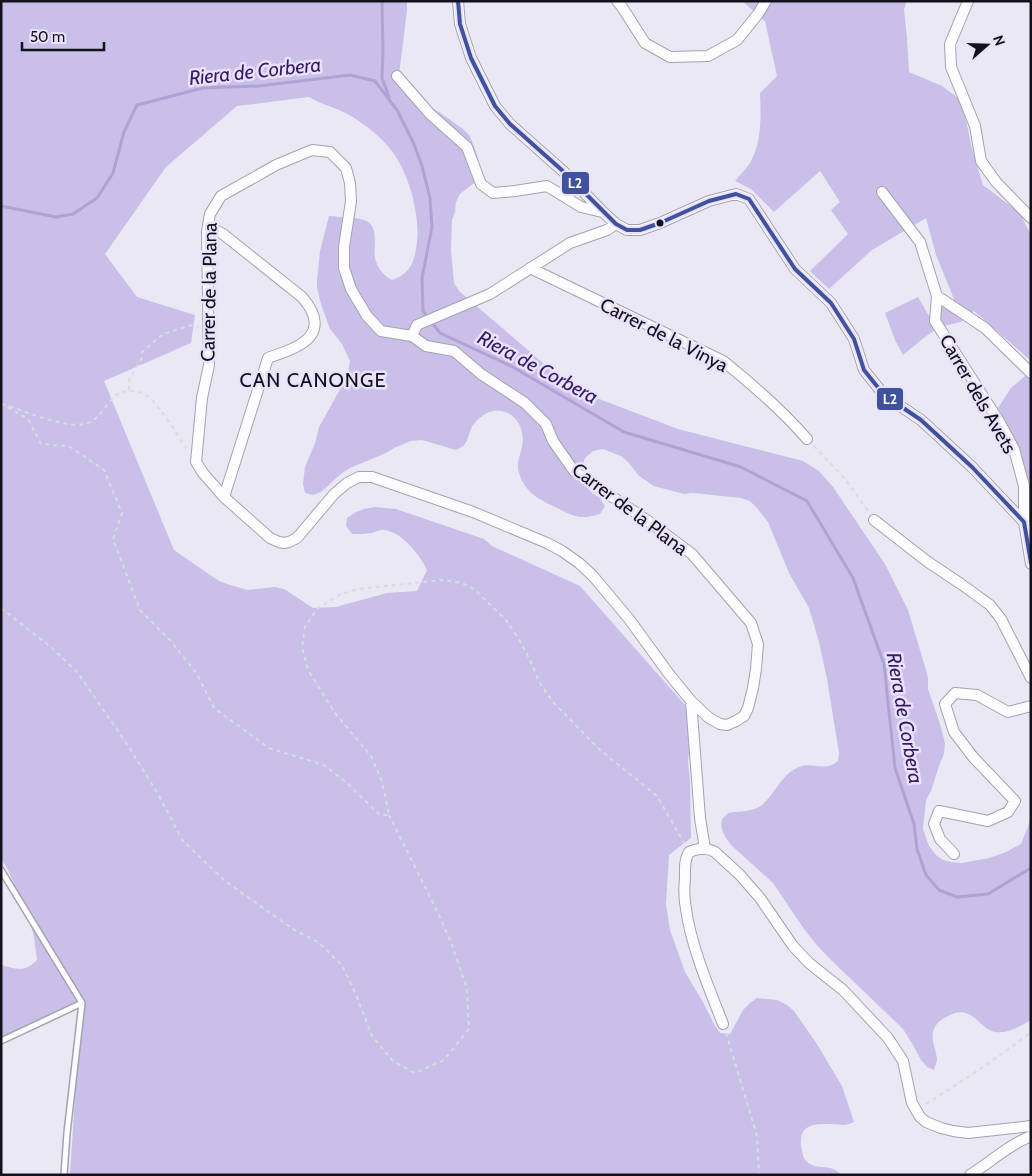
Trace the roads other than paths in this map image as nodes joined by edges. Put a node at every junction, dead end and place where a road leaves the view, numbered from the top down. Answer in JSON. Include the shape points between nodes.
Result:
{"nodes":[{"id":1,"x":458,"y":1,"type":"edge"},
{"id":2,"x":617,"y":1,"type":"edge"},
{"id":3,"x":766,"y":1,"type":"edge"},
{"id":4,"x":968,"y":1,"type":"edge"},
{"id":5,"x":397,"y":76,"type":"dead end"},
{"id":6,"x":882,"y":192,"type":"dead end"},
{"id":7,"x":602,"y":212,"type":"junction"},
{"id":8,"x":1031,"y":218,"type":"edge"},
{"id":9,"x":616,"y":224,"type":"junction"},
{"id":10,"x":208,"y":226,"type":"junction"},
{"id":11,"x":530,"y":268,"type":"junction"},
{"id":12,"x":937,"y":296,"type":"junction"},
{"id":13,"x":412,"y":336,"type":"junction"},
{"id":14,"x":1031,"y":373,"type":"edge"},
{"id":15,"x":807,"y":439,"type":"road end"},
{"id":16,"x":224,"y":497,"type":"junction"},
{"id":17,"x":874,"y":520,"type":"road end"},
{"id":18,"x":1024,"y":522,"type":"junction"},
{"id":19,"x":1031,"y":564,"type":"edge"},
{"id":20,"x":1031,"y":678,"type":"edge"},
{"id":21,"x":691,"y":701,"type":"junction"},
{"id":22,"x":1031,"y":706,"type":"edge"},
{"id":23,"x":706,"y":849,"type":"junction"},
{"id":24,"x":954,"y":854,"type":"dead end"},
{"id":25,"x":1,"y":870,"type":"edge"},
{"id":26,"x":82,"y":1003,"type":"junction"},
{"id":27,"x":723,"y":1024,"type":"road end"},
{"id":28,"x":1,"y":1042,"type":"edge"},
{"id":29,"x":1031,"y":1126,"type":"edge"},
{"id":30,"x":1031,"y":1136,"type":"edge"},
{"id":31,"x":64,"y":1175,"type":"edge"},
{"id":32,"x":970,"y":1175,"type":"edge"}],
"edges":[{"from":1,"to":7,"type":"street","via":[[460,24],[471,58],[496,106],[510,124],[564,172]]},
{"from":2,"to":3,"type":"street","via":[[645,43],[670,57],[708,56],[737,40]]},
{"from":4,"to":8,"type":"street","via":[[950,44],[951,67],[975,126],[981,161],[996,182]]},
{"from":5,"to":7,"type":"street","via":[[430,114],[467,146],[481,184],[493,193],[547,186],[581,207]]},
{"from":6,"to":12,"type":"street","via":[[920,242]]},
{"from":7,"to":9,"type":"street"},
{"from":9,"to":11,"type":"street","via":[[570,243]]},
{"from":9,"to":18,"type":"street","via":[[627,230],[640,230],[709,200],[736,194],[750,199],[795,268],[831,303],[854,339],[864,370],[884,395],[921,420],[972,466]]},
{"from":10,"to":13,"type":"street","name":"Carrer de la Plana","via":[[210,214],[221,196],[276,165],[312,150],[330,152],[346,168],[350,183],[352,201],[344,268],[351,289],[367,316],[381,330]]},
{"from":10,"to":16,"type":"street","name":"Carrer de la Plana","via":[[209,365],[202,398],[196,462]]},
{"from":10,"to":16,"type":"street","via":[[223,234],[302,297],[311,308],[315,324],[313,334],[301,345],[268,358]]},
{"from":11,"to":13,"type":"street","via":[[490,294],[417,325]]},
{"from":11,"to":15,"type":"street","name":"Carrer de la Vinya","via":[[723,361],[773,404]]},
{"from":12,"to":14,"type":"street","via":[[985,328]]},
{"from":12,"to":18,"type":"street","name":"Carrer dels Avets","via":[[935,321],[1014,449],[1024,486]]},
{"from":13,"to":21,"type":"street","name":"Carrer de la Plana","via":[[426,346],[454,351],[481,374],[525,403],[546,424],[553,441],[574,471],[692,554],[751,623],[758,644],[754,688],[744,716],[727,725],[720,724]]},
{"from":16,"to":21,"type":"street","name":"Carrer de la Plana","via":[[270,538],[284,543],[297,538],[334,494],[359,477],[372,477],[530,535],[562,551],[593,576]]},
{"from":17,"to":20,"type":"street","via":[[990,605],[1001,619]]},
{"from":18,"to":19,"type":"street","name":"Carrer dels Avets"},
{"from":21,"to":23,"type":"street","via":[[700,818]]},
{"from":22,"to":24,"type":"street","via":[[1008,712],[977,695],[956,693],[945,704],[954,732],[1014,802],[1008,812],[988,822],[938,812],[934,824],[940,839]]},
{"from":23,"to":27,"type":"street","via":[[689,852],[686,856],[685,908],[690,932]]},
{"from":23,"to":29,"type":"street","via":[[715,852],[740,875],[793,946],[843,990],[888,1038],[903,1061],[912,1103],[920,1117],[926,1122],[968,1133]]},
{"from":25,"to":26,"type":"lane"},
{"from":26,"to":28,"type":"lane"},
{"from":26,"to":31,"type":"lane"},
{"from":30,"to":32,"type":"street","via":[[1007,1148]]}]}
